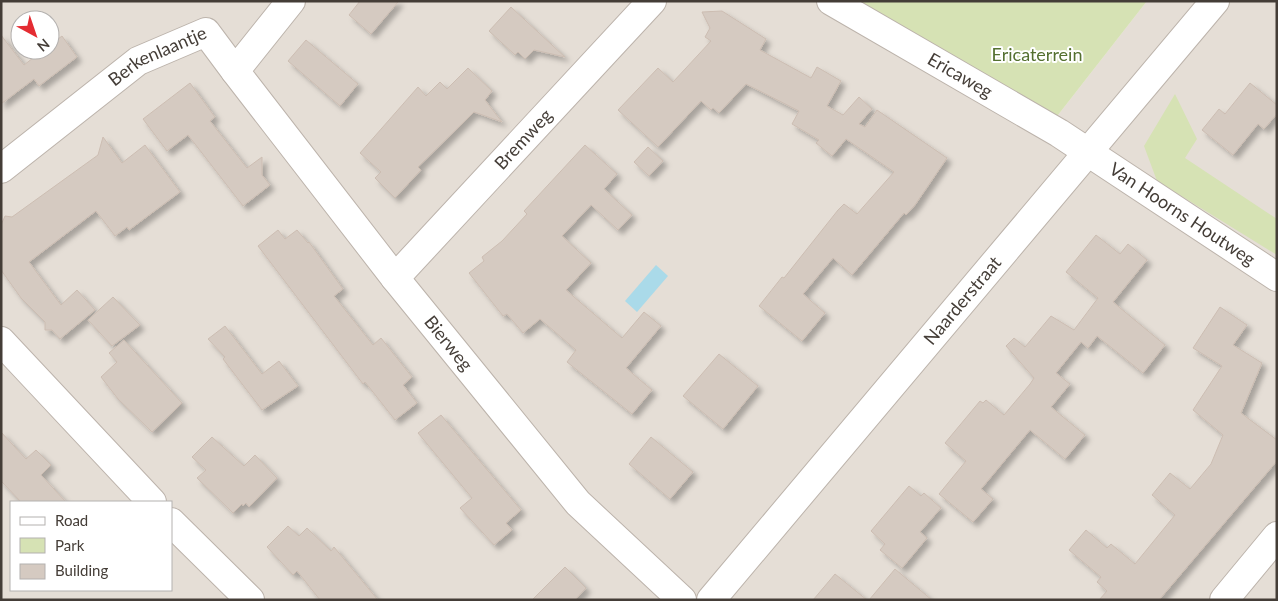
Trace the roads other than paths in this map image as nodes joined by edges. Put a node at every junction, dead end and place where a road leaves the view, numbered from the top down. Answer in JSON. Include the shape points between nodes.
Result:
{"nodes":[{"id":1,"x":291,"y":1,"type":"edge"},
{"id":2,"x":652,"y":1,"type":"edge"},
{"id":3,"x":830,"y":1,"type":"edge"},
{"id":4,"x":1215,"y":1,"type":"edge"},
{"id":5,"x":235,"y":71,"type":"junction"},
{"id":6,"x":1088,"y":152,"type":"junction"},
{"id":7,"x":1,"y":169,"type":"edge"},
{"id":8,"x":1277,"y":277,"type":"edge"},
{"id":9,"x":395,"y":278,"type":"junction"},
{"id":10,"x":1,"y":341,"type":"edge"},
{"id":11,"x":151,"y":501,"type":"edge"},
{"id":12,"x":172,"y":523,"type":"edge"},
{"id":13,"x":1277,"y":536,"type":"edge"},
{"id":14,"x":250,"y":600,"type":"edge"},
{"id":15,"x":682,"y":600,"type":"edge"},
{"id":16,"x":711,"y":600,"type":"edge"},
{"id":17,"x":1224,"y":600,"type":"edge"}],
"edges":[{"from":1,"to":5,"type":"street"},
{"from":2,"to":9,"type":"street","name":"Bremweg"},
{"from":3,"to":6,"type":"street","name":"Ericaweg"},
{"from":4,"to":6,"type":"street","name":"Naarderstraat"},
{"from":5,"to":7,"type":"street","name":"Berkenlaantje","via":[[206,32],[138,61]]},
{"from":5,"to":9,"type":"street","name":"Bierweg"},
{"from":6,"to":8,"type":"street","name":"Van Hoorns Houtweg"},
{"from":6,"to":16,"type":"street","name":"Naarderstraat"},
{"from":9,"to":15,"type":"street","name":"Bierweg","via":[[578,503]]},
{"from":10,"to":11,"type":"street"},
{"from":12,"to":14,"type":"street"},
{"from":13,"to":17,"type":"street"}]}
